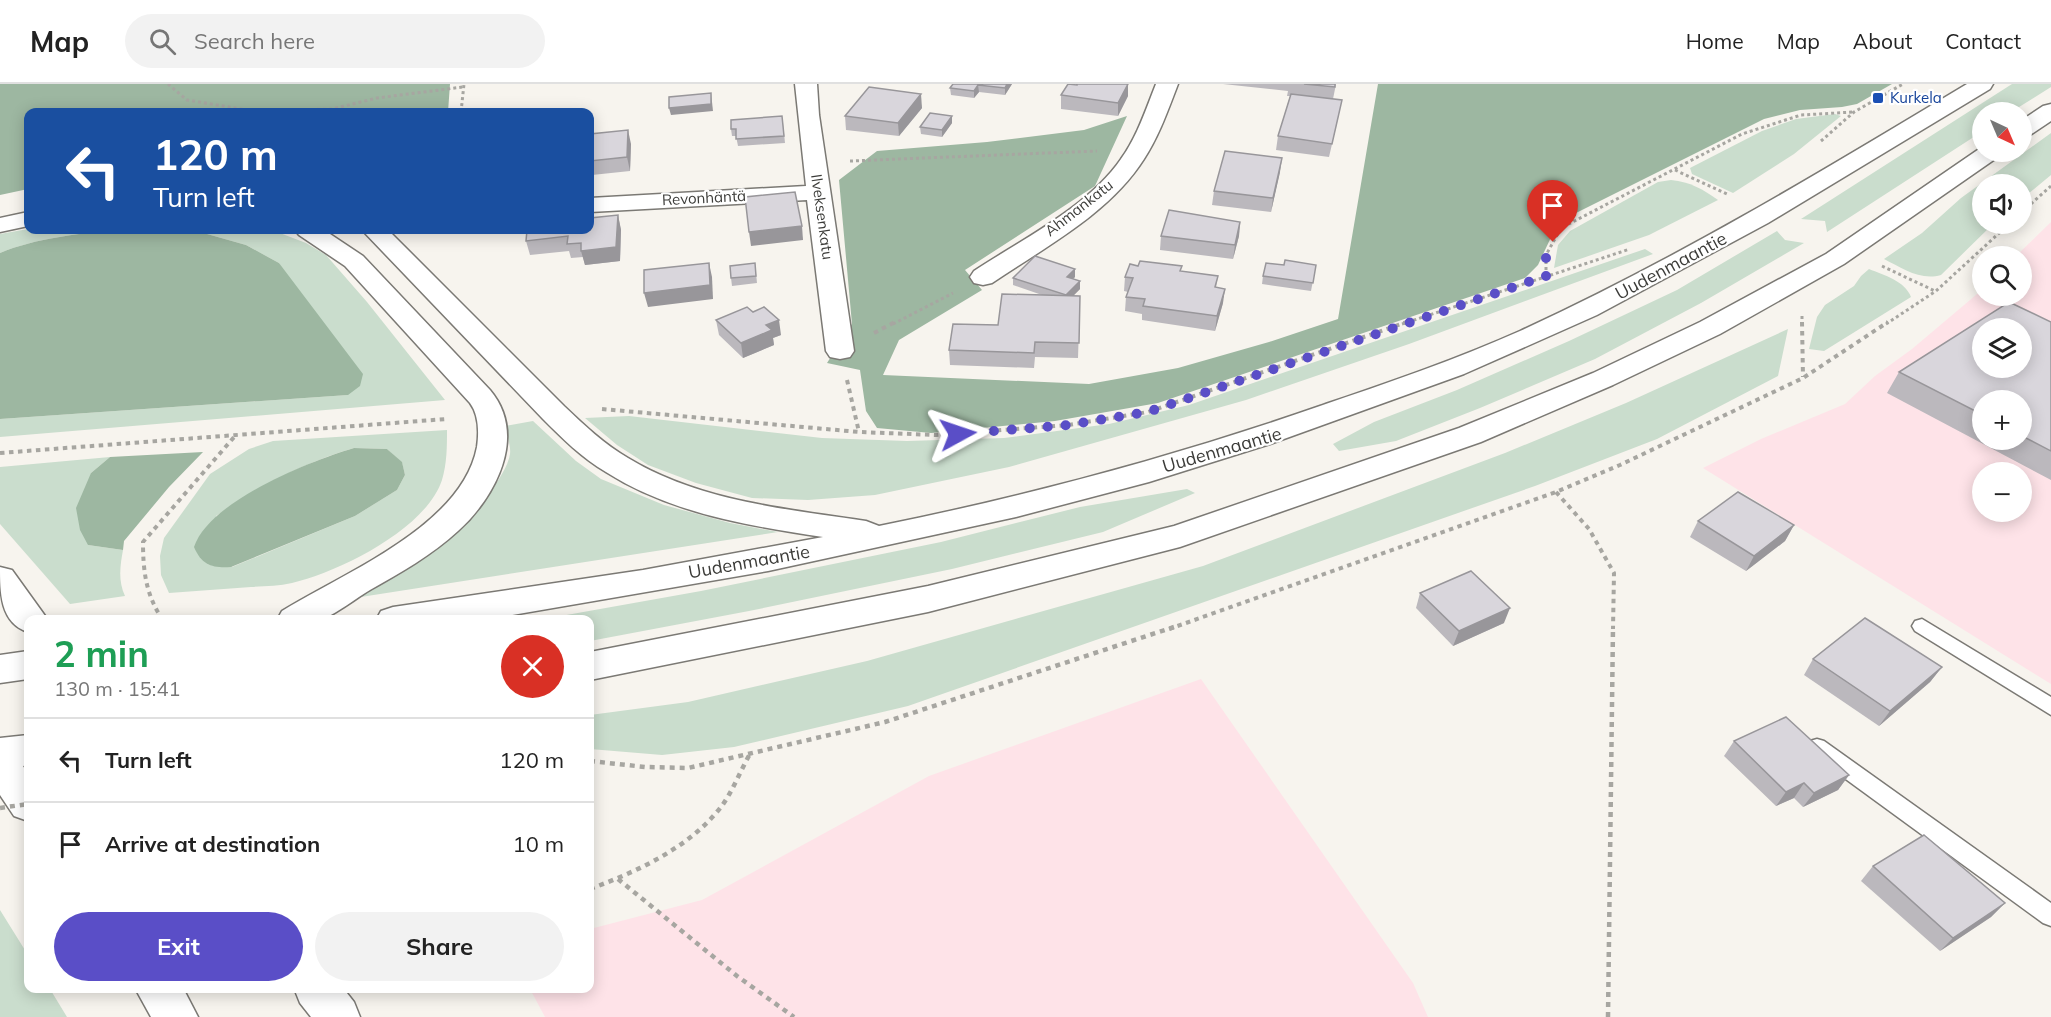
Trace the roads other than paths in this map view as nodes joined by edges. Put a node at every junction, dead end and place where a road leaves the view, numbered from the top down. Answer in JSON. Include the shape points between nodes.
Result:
{"nodes":[{"id":1,"x":806,"y":84,"type":"edge"},
{"id":2,"x":1167,"y":84,"type":"edge"},
{"id":3,"x":1982,"y":84,"type":"edge"},
{"id":4,"x":2051,"y":111,"type":"edge"},
{"id":5,"x":2032,"y":123,"type":"edge"},
{"id":6,"x":1976,"y":162,"type":"edge"},
{"id":7,"x":818,"y":192,"type":"junction"},
{"id":8,"x":24,"y":202,"type":"edge"},
{"id":9,"x":594,"y":205,"type":"edge"},
{"id":10,"x":0,"y":207,"type":"edge"},
{"id":11,"x":24,"y":220,"type":"edge"},
{"id":12,"x":0,"y":225,"type":"edge"},
{"id":13,"x":314,"y":234,"type":"edge"},
{"id":14,"x":378,"y":234,"type":"edge"},
{"id":15,"x":982,"y":277,"type":"road end"},
{"id":16,"x":840,"y":351,"type":"road end"},
{"id":17,"x":889,"y":536,"type":"junction"},
{"id":18,"x":0,"y":579,"type":"edge"},
{"id":19,"x":27,"y":615,"type":"edge"},
{"id":20,"x":302,"y":615,"type":"edge"},
{"id":21,"x":425,"y":615,"type":"edge"},
{"id":22,"x":1922,"y":626,"type":"dead end"},
{"id":23,"x":594,"y":665,"type":"edge"},
{"id":24,"x":24,"y":666,"type":"edge"},
{"id":25,"x":0,"y":669,"type":"edge"},
{"id":26,"x":2051,"y":707,"type":"edge"},
{"id":27,"x":1817,"y":747,"type":"edge"},
{"id":28,"x":24,"y":751,"type":"edge"},
{"id":29,"x":0,"y":754,"type":"edge"},
{"id":30,"x":0,"y":764,"type":"edge"},
{"id":31,"x":24,"y":798,"type":"edge"},
{"id":32,"x":2051,"y":916,"type":"edge"},
{"id":33,"x":320,"y":993,"type":"edge"},
{"id":34,"x":338,"y":1017,"type":"edge"}],
"edges":[{"from":1,"to":7,"type":"main road","name":"Ilveksenkatu"},
{"from":2,"to":15,"type":"main road","name":"Ahmankatu","via":[[1140,148],[1125,171],[1104,192]]},
{"from":3,"to":17,"type":"main road","name":"Uudenmaantie","via":[[1756,220],[1634,287],[1525,339],[1287,431],[1097,486]]},
{"from":4,"to":5,"type":"main road"},
{"from":6,"to":23,"type":"main road","via":[[1835,259],[1710,328],[1603,379],[1470,435],[1180,536],[928,599]]},
{"from":7,"to":9,"type":"main road","name":"Revonhäntä"},
{"from":7,"to":16,"type":"main road","name":"Ilveksenkatu"},
{"from":8,"to":10,"type":"main road"},
{"from":11,"to":12,"type":"main road"},
{"from":13,"to":20,"type":"main road","via":[[354,261],[474,390],[488,409],[494,436],[489,465],[474,492],[447,523]]},
{"from":14,"to":17,"type":"main road","via":[[572,432],[634,475],[730,510]]},
{"from":17,"to":21,"type":"main road","name":"Uudenmaantie","via":[[702,572]]},
{"from":18,"to":19,"type":"main road"},
{"from":22,"to":26,"type":"lane"},
{"from":24,"to":25,"type":"main road"},
{"from":27,"to":32,"type":"lane"},
{"from":28,"to":29,"type":"main road"},
{"from":30,"to":31,"type":"main road"},
{"from":33,"to":34,"type":"main road"}]}
